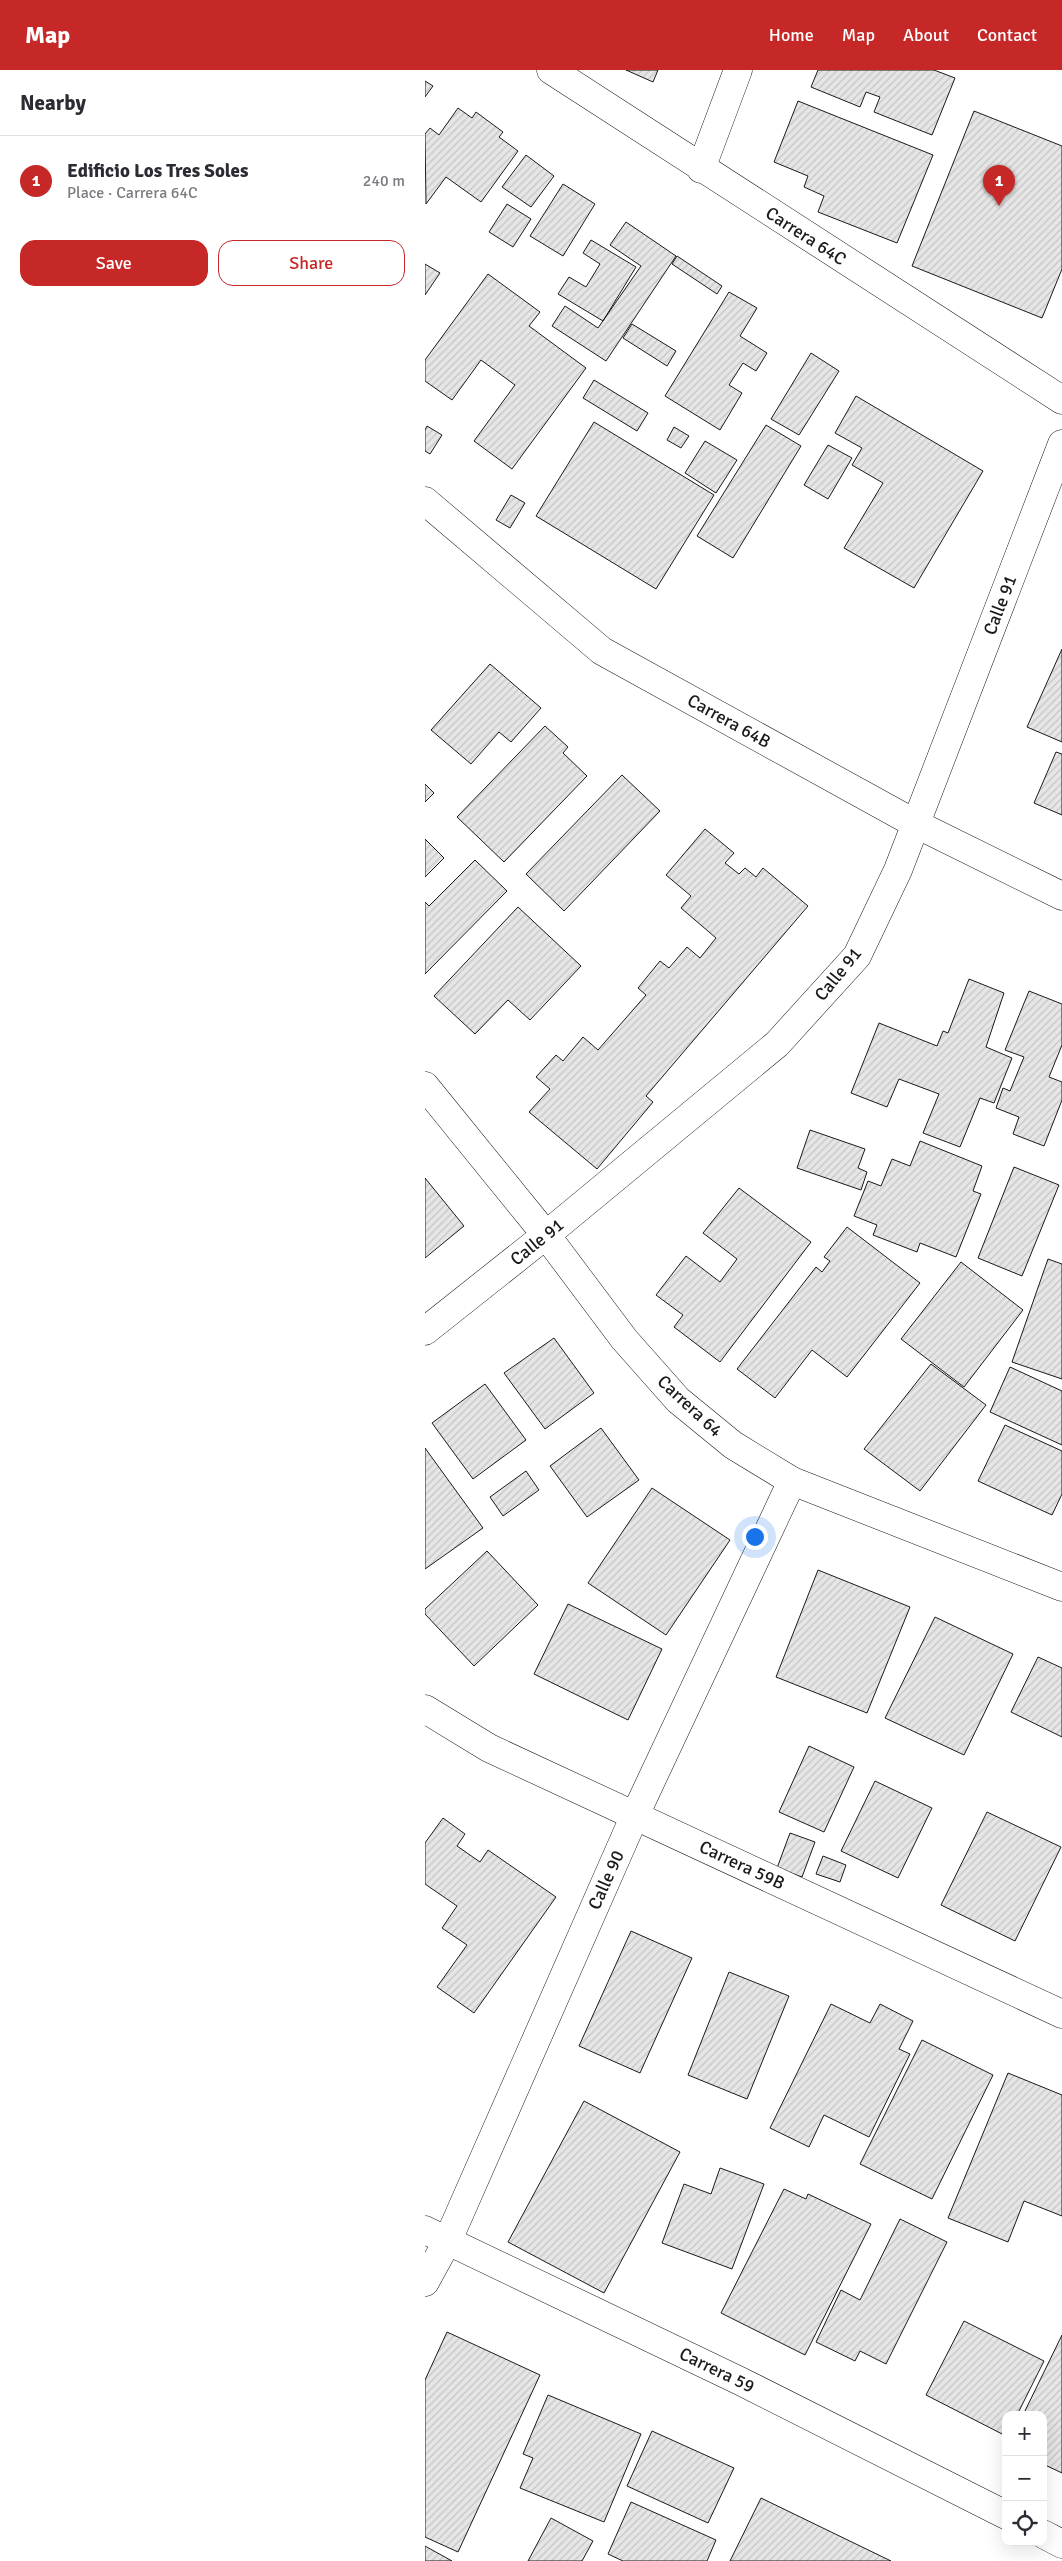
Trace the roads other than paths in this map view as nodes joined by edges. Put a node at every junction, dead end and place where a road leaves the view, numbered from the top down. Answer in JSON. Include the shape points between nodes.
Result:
{"nodes":[{"id":1,"x":551,"y":70,"type":"edge"},
{"id":2,"x":738,"y":70,"type":"edge"},
{"id":3,"x":701,"y":169,"type":"junction"},
{"id":4,"x":1062,"y":400,"type":"edge"},
{"id":5,"x":1062,"y":444,"type":"edge"},
{"id":6,"x":425,"y":501,"type":"edge"},
{"id":7,"x":916,"y":824,"type":"junction"},
{"id":8,"x":1062,"y":896,"type":"edge"},
{"id":9,"x":425,"y":1086,"type":"edge"},
{"id":10,"x":546,"y":1235,"type":"junction"},
{"id":11,"x":425,"y":1331,"type":"edge"},
{"id":12,"x":792,"y":1481,"type":"junction"},
{"id":13,"x":1062,"y":1587,"type":"edge"},
{"id":14,"x":425,"y":1709,"type":"edge"},
{"id":15,"x":635,"y":1815,"type":"junction"},
{"id":16,"x":1062,"y":2014,"type":"edge"},
{"id":17,"x":437,"y":2235,"type":"edge"},
{"id":18,"x":425,"y":2282,"type":"edge"},
{"id":19,"x":1002,"y":2514,"type":"edge"},
{"id":20,"x":1047,"y":2536,"type":"edge"},
{"id":21,"x":1062,"y":2544,"type":"edge"}],
"edges":[{"from":1,"to":3,"type":"street","name":"Carrera 64C"},
{"from":2,"to":3,"type":"street"},
{"from":3,"to":4,"type":"street","name":"Carrera 64C"},
{"from":5,"to":7,"type":"street","name":"Calle 91"},
{"from":6,"to":7,"type":"street","name":"Carrera 64B","via":[[602,651]]},
{"from":7,"to":8,"type":"street","name":"Carrera 64B"},
{"from":7,"to":10,"type":"street","name":"Calle 91","via":[[857,956],[777,1044]]},
{"from":9,"to":10,"type":"street","name":"Carrera 64"},
{"from":10,"to":11,"type":"street","name":"Calle 91"},
{"from":10,"to":12,"type":"street","name":"Carrera 64","via":[[625,1339],[678,1400],[733,1444]]},
{"from":12,"to":13,"type":"street","name":"Carrera 64"},
{"from":12,"to":15,"type":"street","name":"Calle 90"},
{"from":14,"to":15,"type":"street","name":"Carrera 59B","via":[[489,1748]]},
{"from":15,"to":16,"type":"street","name":"Carrera 59B"},
{"from":15,"to":17,"type":"street","name":"Calle 90"},
{"from":17,"to":18,"type":"street","name":"Calle 90"},
{"from":17,"to":19,"type":"street","name":"Carrera 59","via":[[740,2381]]},
{"from":20,"to":21,"type":"street"}]}
